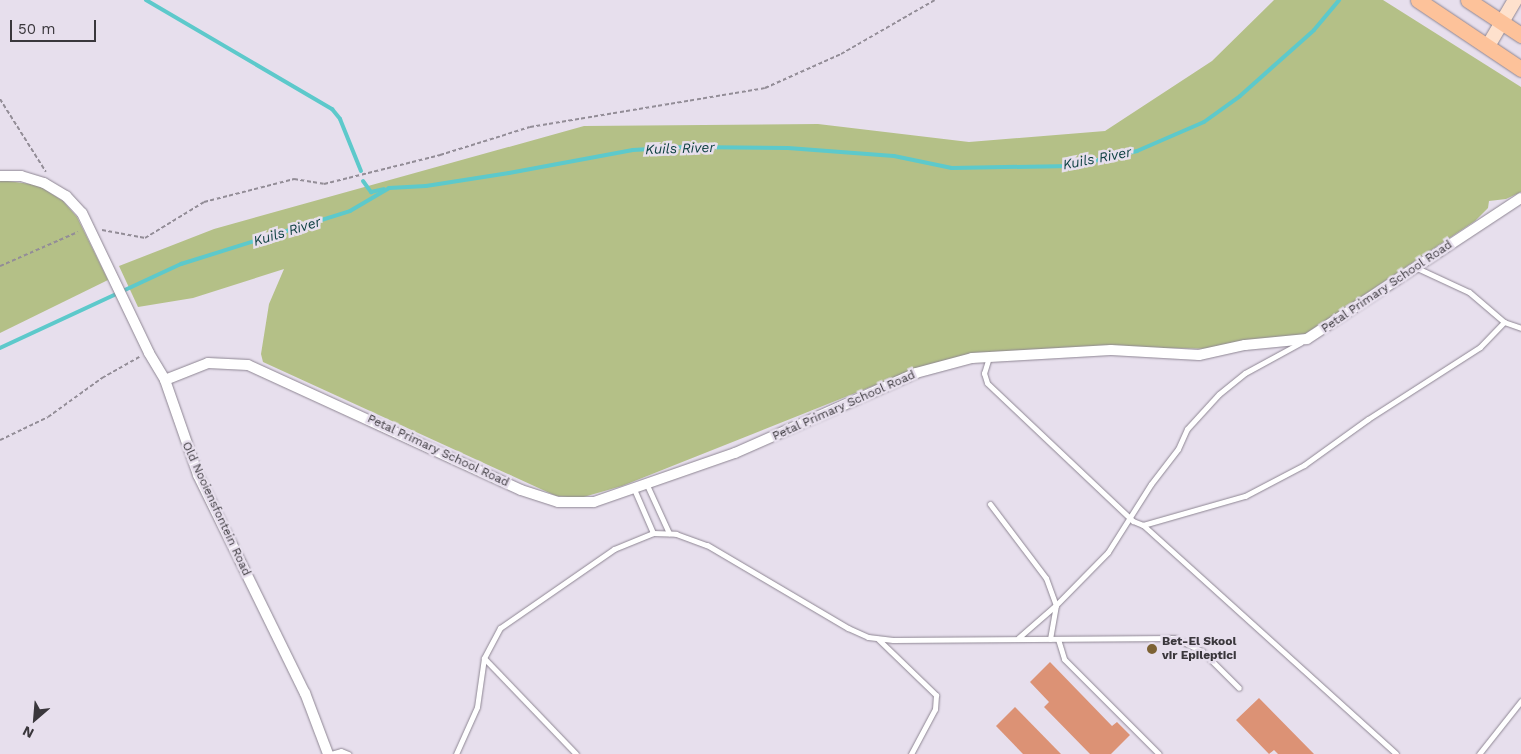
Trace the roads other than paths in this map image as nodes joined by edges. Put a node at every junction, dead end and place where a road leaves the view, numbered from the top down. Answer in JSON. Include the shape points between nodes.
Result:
{"nodes":[{"id":1,"x":1418,"y":0,"type":"edge"},
{"id":2,"x":1468,"y":0,"type":"edge"},
{"id":3,"x":1515,"y":0,"type":"edge"},
{"id":4,"x":1502,"y":22,"type":"junction"},
{"id":5,"x":1521,"y":35,"type":"edge"},
{"id":6,"x":1488,"y":46,"type":"junction"},
{"id":7,"x":1521,"y":69,"type":"edge"},
{"id":8,"x":0,"y":176,"type":"edge"},
{"id":9,"x":1521,"y":198,"type":"edge"},
{"id":10,"x":1416,"y":268,"type":"junction"},
{"id":11,"x":1504,"y":322,"type":"junction"},
{"id":12,"x":1521,"y":328,"type":"edge"},
{"id":13,"x":1307,"y":339,"type":"junction"},
{"id":14,"x":989,"y":356,"type":"junction"},
{"id":15,"x":165,"y":380,"type":"junction"},
{"id":16,"x":648,"y":485,"type":"junction"},
{"id":17,"x":634,"y":489,"type":"junction"},
{"id":18,"x":990,"y":504,"type":"dead end"},
{"id":19,"x":1131,"y":519,"type":"junction"},
{"id":20,"x":1143,"y":525,"type":"junction"},
{"id":21,"x":653,"y":533,"type":"junction"},
{"id":22,"x":669,"y":533,"type":"junction"},
{"id":23,"x":1056,"y":605,"type":"junction"},
{"id":24,"x":1058,"y":638,"type":"junction"},
{"id":25,"x":878,"y":639,"type":"junction"},
{"id":26,"x":1018,"y":639,"type":"junction"},
{"id":27,"x":1050,"y":639,"type":"junction"},
{"id":28,"x":484,"y":658,"type":"junction"},
{"id":29,"x":1239,"y":688,"type":"dead end"},
{"id":30,"x":1521,"y":701,"type":"edge"},
{"id":31,"x":330,"y":754,"type":"edge"},
{"id":32,"x":348,"y":754,"type":"edge"},
{"id":33,"x":456,"y":754,"type":"edge"},
{"id":34,"x":576,"y":754,"type":"edge"},
{"id":35,"x":911,"y":754,"type":"edge"},
{"id":36,"x":1159,"y":754,"type":"edge"},
{"id":37,"x":1396,"y":754,"type":"edge"},
{"id":38,"x":1479,"y":754,"type":"edge"}],
"edges":[{"from":1,"to":6,"type":"main road"},
{"from":2,"to":4,"type":"main road"},
{"from":3,"to":4,"type":"street"},
{"from":4,"to":5,"type":"main road"},
{"from":4,"to":6,"type":"street"},
{"from":6,"to":7,"type":"main road"},
{"from":8,"to":15,"type":"street","name":"Old Nooiensfontein Road","via":[[33,179],[56,189],[75,204],[108,264],[148,354]]},
{"from":9,"to":10,"type":"street","name":"Petal Primary School Road"},
{"from":10,"to":11,"type":"lane","via":[[1469,292]]},
{"from":10,"to":13,"type":"street","name":"Petal Primary School Road"},
{"from":11,"to":12,"type":"lane"},
{"from":11,"to":20,"type":"lane","via":[[1480,347],[1368,419],[1304,465],[1245,496]]},
{"from":13,"to":14,"type":"street","name":"Petal Primary School Road","via":[[1245,345],[1199,355],[1111,350]]},
{"from":13,"to":19,"type":"lane","via":[[1250,369],[1219,394],[1187,429],[1178,449],[1151,484]]},
{"from":14,"to":16,"type":"street","name":"Petal Primary School Road","via":[[916,373],[772,438]]},
{"from":14,"to":19,"type":"lane","via":[[984,374],[987,383]]},
{"from":15,"to":17,"type":"street","name":"Petal Primary School Road","via":[[208,363],[248,365],[540,497],[583,503]]},
{"from":15,"to":31,"type":"street","name":"Old Nooiensfontein Road","via":[[198,475],[305,693]]},
{"from":16,"to":17,"type":"street","name":"Petal Primary School Road"},
{"from":16,"to":22,"type":"lane"},
{"from":17,"to":21,"type":"lane"},
{"from":18,"to":23,"type":"lane","via":[[1046,578]]},
{"from":19,"to":20,"type":"lane"},
{"from":19,"to":23,"type":"lane","via":[[1108,552]]},
{"from":20,"to":37,"type":"lane"},
{"from":21,"to":22,"type":"lane"},
{"from":21,"to":28,"type":"lane","via":[[614,549],[515,616],[500,628]]},
{"from":22,"to":25,"type":"lane","via":[[707,545],[848,628]]},
{"from":23,"to":26,"type":"lane"},
{"from":23,"to":27,"type":"lane"},
{"from":24,"to":27,"type":"lane"},
{"from":24,"to":29,"type":"lane","via":[[1182,639],[1202,651]]},
{"from":24,"to":36,"type":"lane","via":[[1064,659]]},
{"from":25,"to":26,"type":"lane"},
{"from":25,"to":35,"type":"lane","via":[[936,695],[936,709]]},
{"from":26,"to":27,"type":"lane"},
{"from":28,"to":33,"type":"lane","via":[[478,707]]},
{"from":28,"to":34,"type":"lane"},
{"from":30,"to":38,"type":"lane"},
{"from":31,"to":32,"type":"lane","via":[[341,751]]}]}
